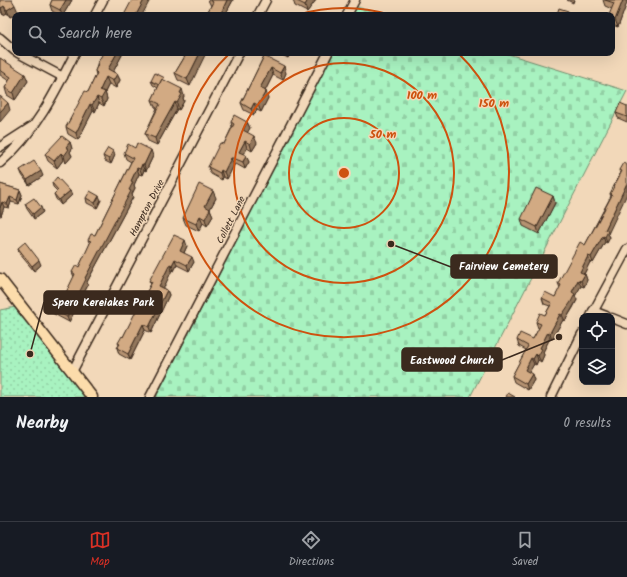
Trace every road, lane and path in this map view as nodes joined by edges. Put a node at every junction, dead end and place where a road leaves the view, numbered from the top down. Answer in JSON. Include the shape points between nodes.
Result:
{"nodes":[{"id":1,"x":103,"y":0,"type":"edge"},
{"id":2,"x":266,"y":0,"type":"edge"},
{"id":3,"x":355,"y":0,"type":"edge"},
{"id":4,"x":97,"y":12,"type":"edge"},
{"id":5,"x":260,"y":12,"type":"edge"},
{"id":6,"x":349,"y":12,"type":"edge"},
{"id":7,"x":0,"y":38,"type":"edge"},
{"id":8,"x":12,"y":48,"type":"edge"},
{"id":9,"x":24,"y":56,"type":"edge"},
{"id":10,"x":74,"y":56,"type":"edge"},
{"id":11,"x":237,"y":56,"type":"edge"},
{"id":12,"x":326,"y":56,"type":"edge"},
{"id":13,"x":63,"y":77,"type":"junction"},
{"id":14,"x":34,"y":125,"type":"junction"},
{"id":15,"x":0,"y":147,"type":"edge"},
{"id":16,"x":0,"y":163,"type":"edge"},
{"id":17,"x":627,"y":249,"type":"edge"},
{"id":18,"x":0,"y":279,"type":"edge"},
{"id":19,"x":593,"y":313,"type":"edge"},
{"id":20,"x":615,"y":319,"type":"edge"},
{"id":21,"x":627,"y":324,"type":"edge"},
{"id":22,"x":579,"y":340,"type":"edge"},
{"id":23,"x":72,"y":372,"type":"junction"},
{"id":24,"x":92,"y":397,"type":"edge"},
{"id":25,"x":150,"y":397,"type":"edge"},
{"id":26,"x":551,"y":397,"type":"edge"}],
"edges":[{"from":1,"to":4,"type":"street"},
{"from":2,"to":5,"type":"street"},
{"from":3,"to":6,"type":"street"},
{"from":7,"to":8,"type":"street"},
{"from":9,"to":13,"type":"street"},
{"from":10,"to":13,"type":"street"},
{"from":11,"to":23,"type":"street","name":"Hampton Drive"},
{"from":12,"to":25,"type":"street","name":"Collett Lane"},
{"from":13,"to":14,"type":"street"},
{"from":14,"to":15,"type":"street"},
{"from":14,"to":16,"type":"street"},
{"from":17,"to":19,"type":"street"},
{"from":18,"to":23,"type":"main road"},
{"from":20,"to":21,"type":"street"},
{"from":22,"to":26,"type":"street"},
{"from":23,"to":24,"type":"main road"}]}
